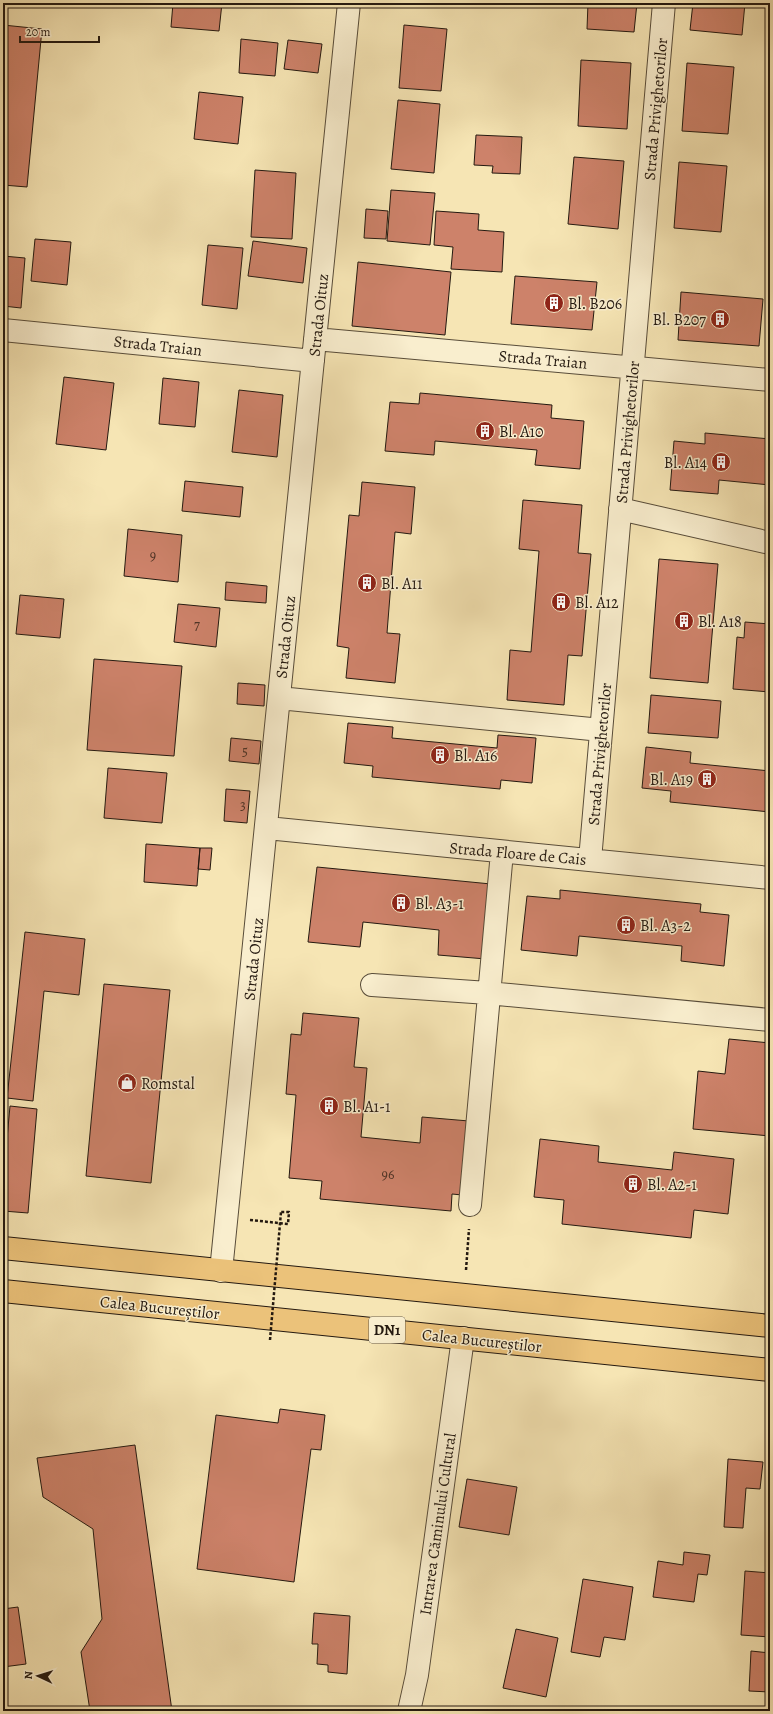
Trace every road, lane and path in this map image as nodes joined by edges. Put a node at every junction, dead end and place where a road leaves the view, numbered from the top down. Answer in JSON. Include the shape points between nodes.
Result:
{"nodes":[{"id":1,"x":349,"y":3,"type":"edge"},
{"id":2,"x":664,"y":3,"type":"edge"},
{"id":3,"x":3,"y":330,"type":"edge"},
{"id":4,"x":315,"y":339,"type":"junction"},
{"id":5,"x":313,"y":361,"type":"junction"},
{"id":6,"x":632,"y":367,"type":"junction"},
{"id":7,"x":770,"y":380,"type":"edge"},
{"id":8,"x":620,"y":509,"type":"junction"},
{"id":9,"x":770,"y":543,"type":"edge"},
{"id":10,"x":279,"y":698,"type":"junction"},
{"id":11,"x":601,"y":730,"type":"junction"},
{"id":12,"x":267,"y":828,"type":"junction"},
{"id":13,"x":502,"y":852,"type":"junction"},
{"id":14,"x":590,"y":860,"type":"junction"},
{"id":15,"x":770,"y":878,"type":"edge"},
{"id":16,"x":372,"y":985,"type":"dead end"},
{"id":17,"x":488,"y":994,"type":"junction"},
{"id":18,"x":770,"y":1020,"type":"edge"},
{"id":19,"x":470,"y":1205,"type":"joint"},
{"id":20,"x":227,"y":1217,"type":"junction"},
{"id":21,"x":3,"y":1248,"type":"edge"},
{"id":22,"x":221,"y":1271,"type":"junction"},
{"id":23,"x":3,"y":1291,"type":"edge"},
{"id":24,"x":464,"y":1296,"type":"junction"},
{"id":25,"x":770,"y":1326,"type":"edge"},
{"id":26,"x":463,"y":1338,"type":"junction"},
{"id":27,"x":270,"y":1340,"type":"dead end"},
{"id":28,"x":770,"y":1370,"type":"edge"},
{"id":29,"x":409,"y":1711,"type":"edge"}],
"edges":[{"from":1,"to":4,"type":"street","name":"Strada Oituz"},
{"from":2,"to":6,"type":"street","name":"Strada Privighetorilor"},
{"from":3,"to":5,"type":"street","name":"Strada Traian"},
{"from":4,"to":5,"type":"street","name":"Strada Oituz"},
{"from":4,"to":6,"type":"street","name":"Strada Traian"},
{"from":5,"to":10,"type":"street","name":"Strada Oituz"},
{"from":6,"to":7,"type":"street","name":"Strada Traian"},
{"from":6,"to":8,"type":"street","name":"Strada Privighetorilor"},
{"from":8,"to":9,"type":"street"},
{"from":8,"to":11,"type":"street","name":"Strada Privighetorilor"},
{"from":10,"to":11,"type":"street"},
{"from":10,"to":12,"type":"street","name":"Strada Oituz"},
{"from":11,"to":14,"type":"street","name":"Strada Privighetorilor"},
{"from":12,"to":13,"type":"street","name":"Strada Floare de Cais"},
{"from":12,"to":20,"type":"street","name":"Strada Oituz"},
{"from":13,"to":14,"type":"street","name":"Strada Floare de Cais"},
{"from":13,"to":17,"type":"street"},
{"from":14,"to":15,"type":"street","name":"Strada Floare de Cais"},
{"from":16,"to":17,"type":"street"},
{"from":17,"to":18,"type":"street"},
{"from":17,"to":19,"type":"street"},
{"from":19,"to":24,"type":"path"},
{"from":20,"to":22,"type":"street","name":"Strada Oituz"},
{"from":20,"to":27,"type":"path","bridge":true,"via":[[288,1224],[289,1212],[281,1212]]},
{"from":21,"to":22,"type":"highway"},
{"from":22,"to":24,"type":"highway"},
{"from":23,"to":26,"type":"highway","name":"Calea Bucureștilor","number":"DN1"},
{"from":24,"to":25,"type":"highway"},
{"from":26,"to":28,"type":"highway","name":"Calea Bucureștilor","number":"DN1"},
{"from":26,"to":29,"type":"street","name":"Intrarea Căminului Cultural","via":[[417,1676]]}]}
